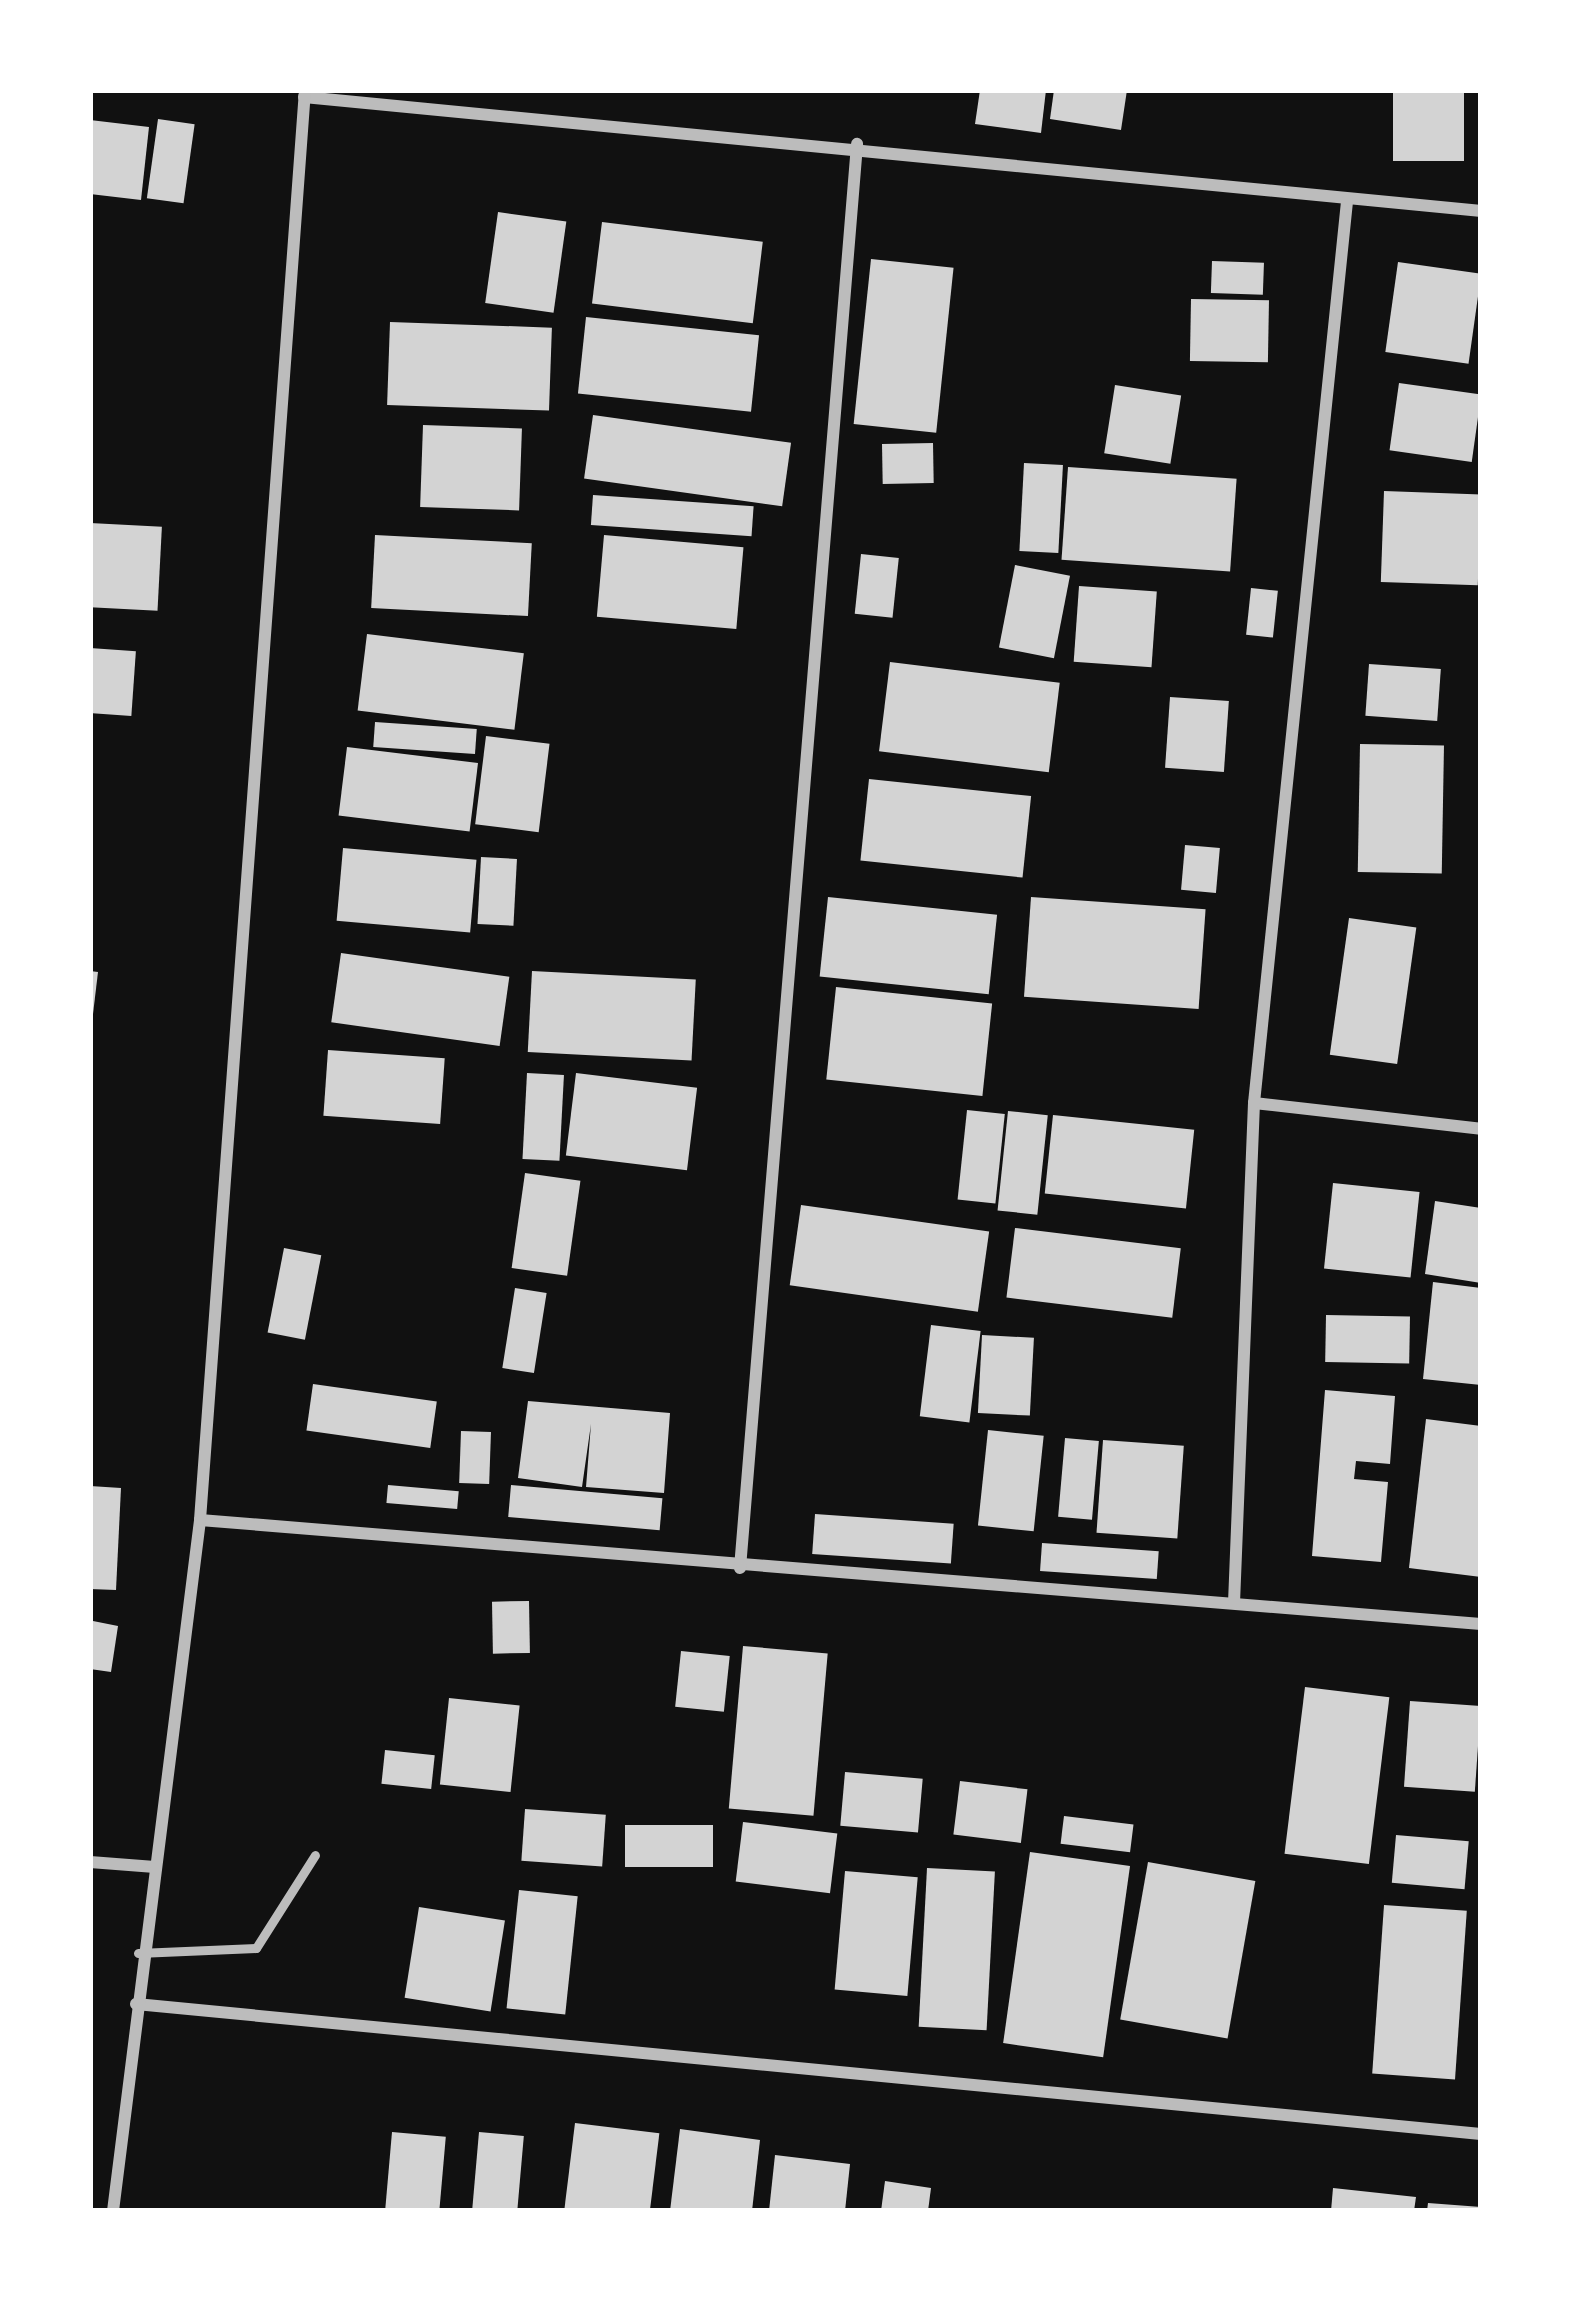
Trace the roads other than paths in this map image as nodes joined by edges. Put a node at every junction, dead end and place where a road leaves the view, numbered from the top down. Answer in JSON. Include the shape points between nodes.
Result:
{"nodes":[{"id":1,"x":305,"y":93,"type":"edge"},
{"id":2,"x":857,"y":144,"type":"junction"},
{"id":3,"x":1347,"y":201,"type":"junction"},
{"id":4,"x":1481,"y":211,"type":"edge"},
{"id":5,"x":1254,"y":1102,"type":"junction"},
{"id":6,"x":1481,"y":1129,"type":"edge"},
{"id":7,"x":200,"y":1520,"type":"junction"},
{"id":8,"x":740,"y":1568,"type":"junction"},
{"id":9,"x":1234,"y":1603,"type":"junction"},
{"id":10,"x":1481,"y":1624,"type":"edge"},
{"id":11,"x":315,"y":1855,"type":"dead end"},
{"id":12,"x":90,"y":1862,"type":"edge"},
{"id":13,"x":155,"y":1867,"type":"junction"},
{"id":14,"x":138,"y":1953,"type":"junction"},
{"id":15,"x":136,"y":2004,"type":"junction"},
{"id":16,"x":1481,"y":2134,"type":"edge"},
{"id":17,"x":112,"y":2211,"type":"edge"}],
"edges":[{"from":1,"to":2,"type":"street"},
{"from":1,"to":7,"type":"street"},
{"from":2,"to":3,"type":"street"},
{"from":2,"to":8,"type":"street"},
{"from":3,"to":4,"type":"street"},
{"from":3,"to":5,"type":"street"},
{"from":5,"to":6,"type":"street"},
{"from":5,"to":9,"type":"street"},
{"from":7,"to":8,"type":"street"},
{"from":7,"to":13,"type":"street"},
{"from":8,"to":9,"type":"street"},
{"from":9,"to":10,"type":"street"},
{"from":11,"to":14,"type":"lane","via":[[256,1948]]},
{"from":12,"to":13,"type":"street"},
{"from":13,"to":14,"type":"street"},
{"from":14,"to":15,"type":"street"},
{"from":15,"to":16,"type":"street"},
{"from":15,"to":17,"type":"street"}]}
